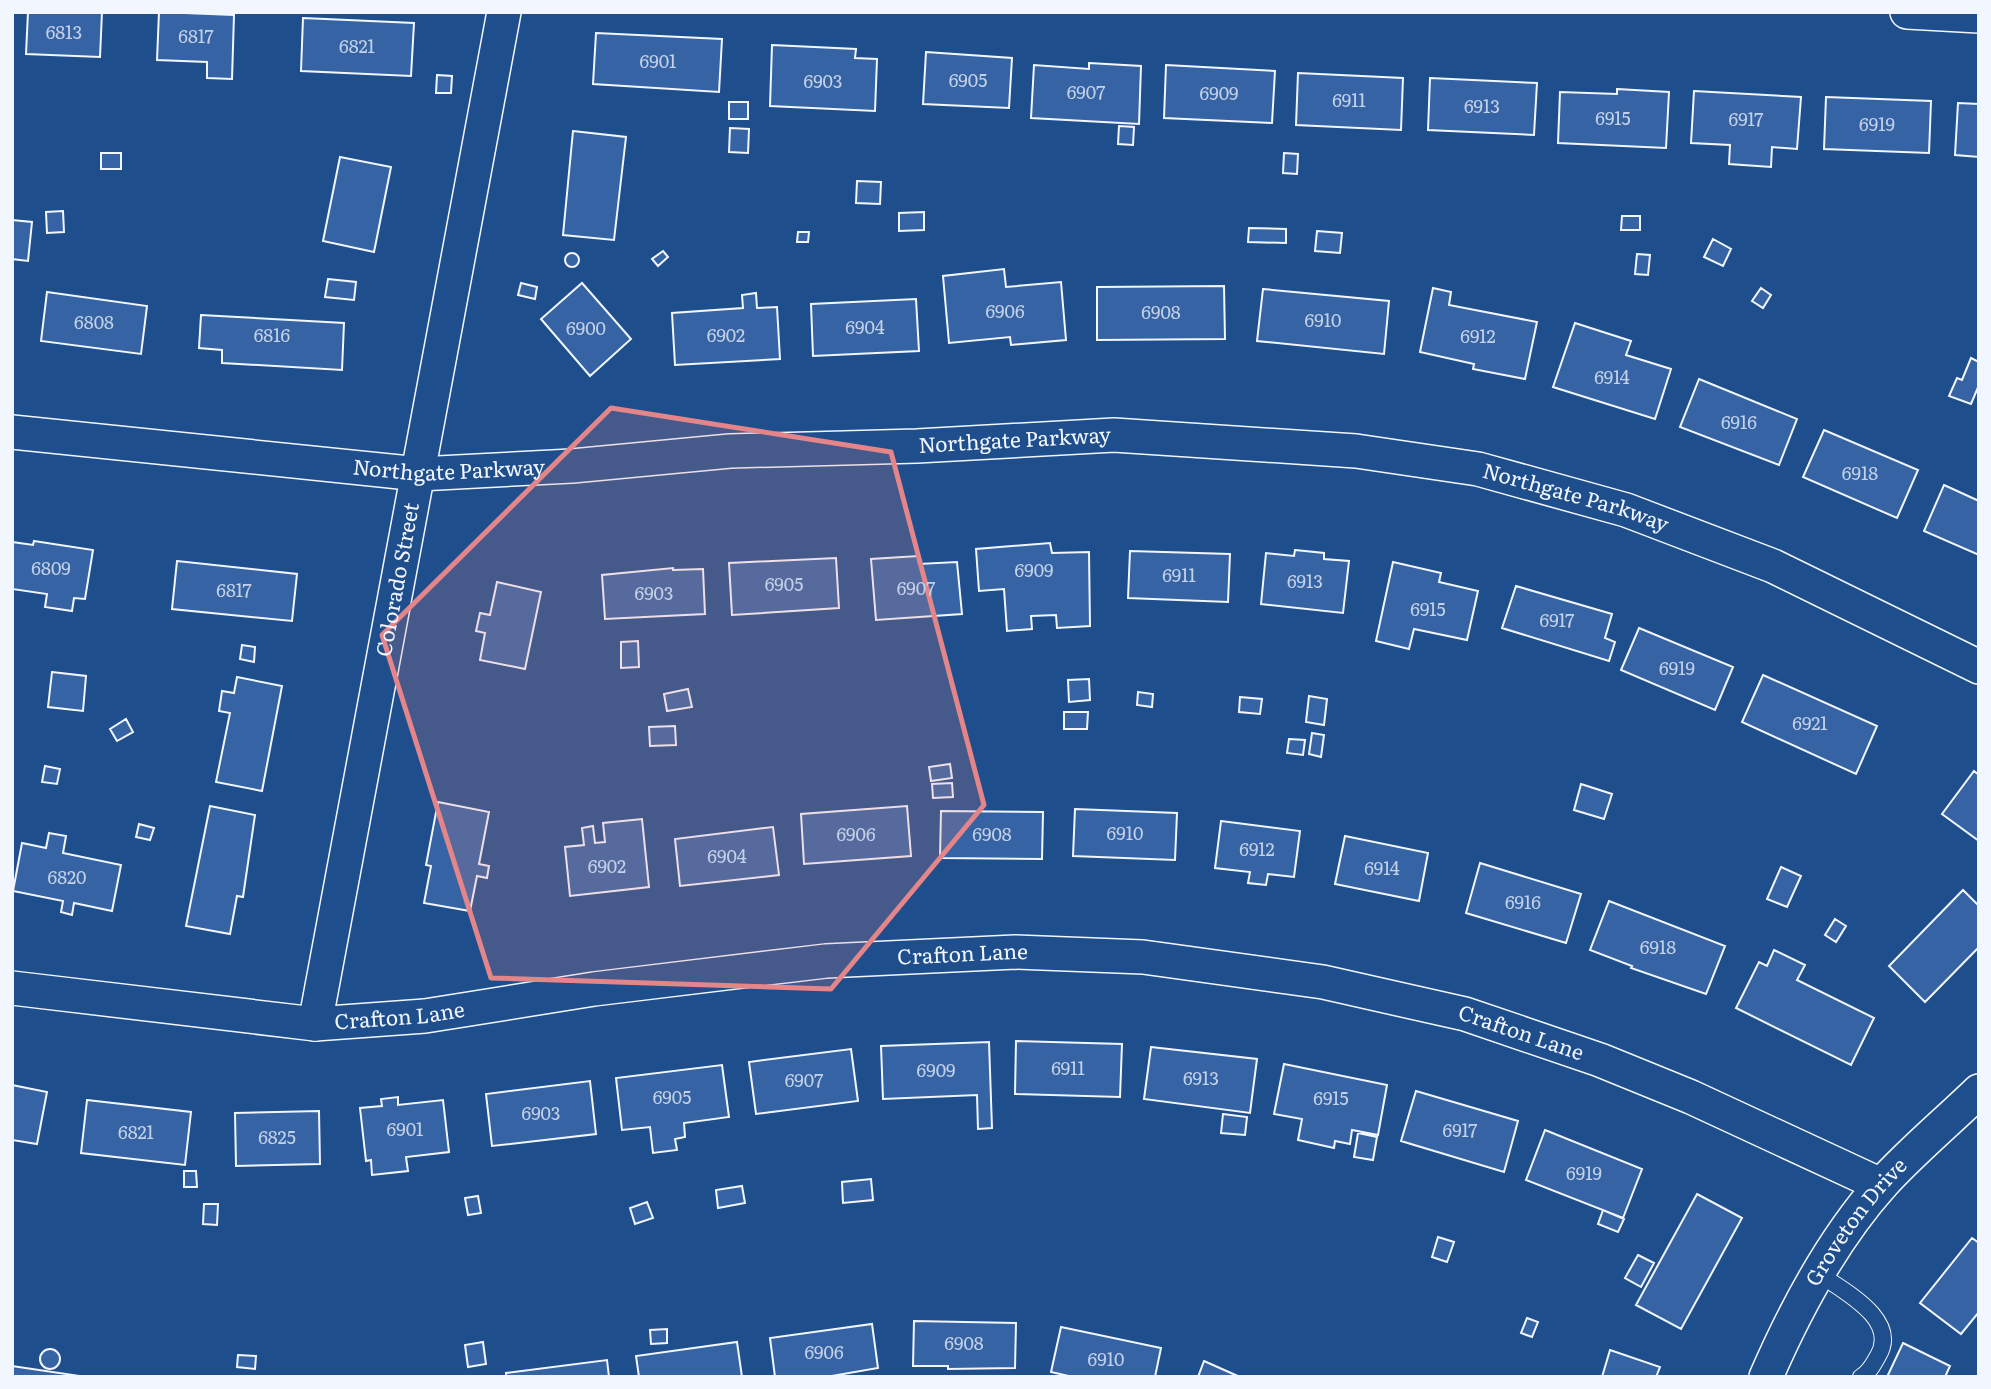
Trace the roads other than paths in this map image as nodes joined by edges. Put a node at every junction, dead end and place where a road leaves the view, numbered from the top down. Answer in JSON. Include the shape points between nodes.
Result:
{"nodes":[{"id":1,"x":504,"y":12,"type":"edge"},
{"id":2,"x":1907,"y":12,"type":"edge"},
{"id":3,"x":1979,"y":16,"type":"edge"},
{"id":4,"x":12,"y":432,"type":"edge"},
{"id":5,"x":419,"y":474,"type":"junction"},
{"id":6,"x":1979,"y":667,"type":"edge"},
{"id":7,"x":12,"y":988,"type":"edge"},
{"id":8,"x":315,"y":1024,"type":"junction"},
{"id":9,"x":1979,"y":1091,"type":"edge"},
{"id":10,"x":1881,"y":1185,"type":"junction"},
{"id":11,"x":1818,"y":1273,"type":"junction"},
{"id":12,"x":1766,"y":1377,"type":"edge"},
{"id":13,"x":1861,"y":1377,"type":"edge"}],
"edges":[{"from":1,"to":5,"type":"street","name":"Colorado Street"},
{"from":2,"to":3,"type":"street"},
{"from":4,"to":5,"type":"street","name":"Northgate Parkway"},
{"from":5,"to":6,"type":"street","name":"Northgate Parkway","via":[[730,451],[1114,435],[1356,451],[1478,469],[1626,510],[1773,566]]},
{"from":5,"to":8,"type":"street","name":"Colorado Street"},
{"from":7,"to":8,"type":"street","name":"Crafton Lane"},
{"from":8,"to":10,"type":"street","name":"Crafton Lane","via":[[425,1016],[594,989],[826,961],[1015,953],[1143,957],[1323,982],[1465,1014],[1691,1097]]},
{"from":9,"to":10,"type":"street","name":"Groveton Drive"},
{"from":10,"to":11,"type":"street","name":"Groveton Drive"},
{"from":11,"to":12,"type":"street","name":"Groveton Drive","via":[[1791,1319]]},
{"from":11,"to":13,"type":"lane","via":[[1868,1309],[1883,1330],[1884,1346]]}]}
